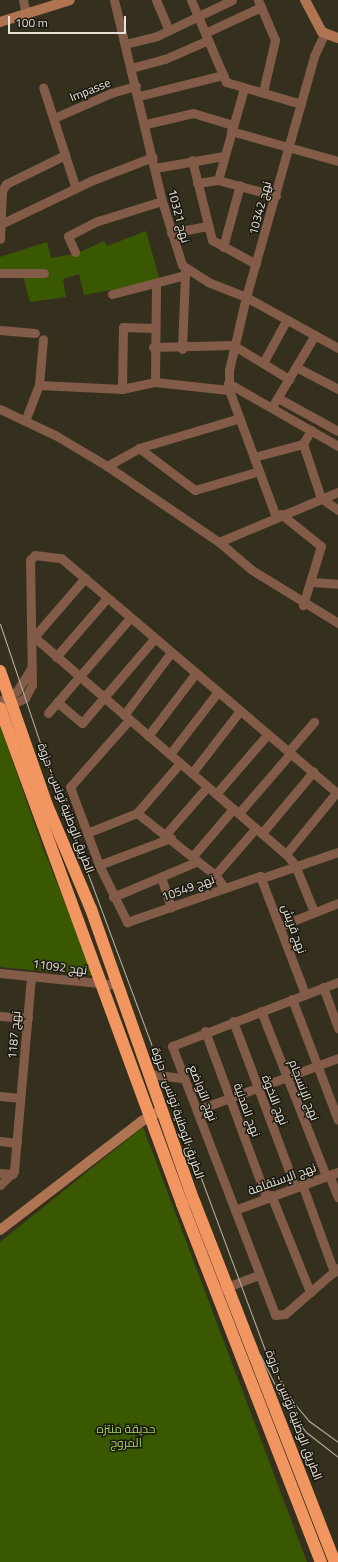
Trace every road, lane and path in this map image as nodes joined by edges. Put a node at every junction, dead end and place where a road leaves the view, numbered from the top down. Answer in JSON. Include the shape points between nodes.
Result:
{"nodes":[{"id":1,"x":23,"y":0,"type":"edge"},
{"id":2,"x":70,"y":0,"type":"edge"},
{"id":3,"x":114,"y":0,"type":"edge"},
{"id":4,"x":156,"y":0,"type":"edge"},
{"id":5,"x":191,"y":0,"type":"edge"},
{"id":6,"x":232,"y":0,"type":"edge"},
{"id":7,"x":305,"y":0,"type":"edge"},
{"id":8,"x":259,"y":3,"type":"edge"},
{"id":9,"x":26,"y":14,"type":"junction"},
{"id":10,"x":199,"y":16,"type":"junction"},
{"id":11,"x":0,"y":22,"type":"edge"},
{"id":12,"x":169,"y":30,"type":"junction"},
{"id":13,"x":324,"y":34,"type":"junction"},
{"id":14,"x":207,"y":36,"type":"junction"},
{"id":15,"x":338,"y":38,"type":"edge"},
{"id":16,"x":125,"y":44,"type":"junction"},
{"id":17,"x":131,"y":68,"type":"junction"},
{"id":18,"x":223,"y":74,"type":"junction"},
{"id":19,"x":136,"y":86,"type":"junction"},
{"id":20,"x":43,"y":87,"type":"dead end"},
{"id":21,"x":244,"y":88,"type":"junction"},
{"id":22,"x":263,"y":92,"type":"junction"},
{"id":23,"x":139,"y":96,"type":"junction"},
{"id":24,"x":301,"y":104,"type":"junction"},
{"id":25,"x":54,"y":118,"type":"junction"},
{"id":26,"x":146,"y":124,"type":"junction"},
{"id":27,"x":232,"y":128,"type":"junction"},
{"id":28,"x":288,"y":148,"type":"junction"},
{"id":29,"x":65,"y":155,"type":"junction"},
{"id":30,"x":224,"y":156,"type":"junction"},
{"id":31,"x":152,"y":157,"type":"junction"},
{"id":32,"x":192,"y":160,"type":"junction"},
{"id":33,"x":338,"y":161,"type":"edge"},
{"id":34,"x":155,"y":168,"type":"junction"},
{"id":35,"x":218,"y":180,"type":"junction"},
{"id":36,"x":197,"y":183,"type":"junction"},
{"id":37,"x":240,"y":185,"type":"junction"},
{"id":38,"x":76,"y":188,"type":"junction"},
{"id":39,"x":276,"y":196,"type":"junction"},
{"id":40,"x":162,"y":201,"type":"junction"},
{"id":41,"x":1,"y":224,"type":"edge"},
{"id":42,"x":208,"y":226,"type":"junction"},
{"id":43,"x":171,"y":233,"type":"junction"},
{"id":44,"x":0,"y":239,"type":"edge"},
{"id":45,"x":223,"y":248,"type":"junction"},
{"id":46,"x":75,"y":252,"type":"dead end"},
{"id":47,"x":256,"y":264,"type":"junction"},
{"id":48,"x":185,"y":272,"type":"junction"},
{"id":49,"x":0,"y":273,"type":"edge"},
{"id":50,"x":44,"y":273,"type":"dead end"},
{"id":51,"x":156,"y":284,"type":"junction"},
{"id":52,"x":112,"y":294,"type":"dead end"},
{"id":53,"x":246,"y":297,"type":"junction"},
{"id":54,"x":286,"y":320,"type":"junction"},
{"id":55,"x":153,"y":328,"type":"junction"},
{"id":56,"x":0,"y":330,"type":"edge"},
{"id":57,"x":34,"y":333,"type":"dead end"},
{"id":58,"x":315,"y":335,"type":"junction"},
{"id":59,"x":43,"y":339,"type":"dead end"},
{"id":60,"x":233,"y":346,"type":"junction"},
{"id":61,"x":153,"y":347,"type":"junction"},
{"id":62,"x":182,"y":348,"type":"junction"},
{"id":63,"x":338,"y":348,"type":"edge"},
{"id":64,"x":263,"y":363,"type":"junction"},
{"id":65,"x":296,"y":367,"type":"junction"},
{"id":66,"x":289,"y":379,"type":"junction"},
{"id":67,"x":155,"y":382,"type":"junction"},
{"id":68,"x":39,"y":385,"type":"junction"},
{"id":69,"x":229,"y":386,"type":"junction"},
{"id":70,"x":122,"y":389,"type":"junction"},
{"id":71,"x":338,"y":389,"type":"edge"},
{"id":72,"x":278,"y":398,"type":"junction"},
{"id":73,"x":272,"y":407,"type":"junction"},
{"id":74,"x":0,"y":409,"type":"edge"},
{"id":75,"x":240,"y":418,"type":"junction"},
{"id":76,"x":25,"y":421,"type":"junction"},
{"id":77,"x":311,"y":430,"type":"junction"},
{"id":78,"x":338,"y":430,"type":"edge"},
{"id":79,"x":303,"y":444,"type":"junction"},
{"id":80,"x":338,"y":446,"type":"edge"},
{"id":81,"x":139,"y":448,"type":"junction"},
{"id":82,"x":254,"y":457,"type":"junction"},
{"id":83,"x":107,"y":466,"type":"junction"},
{"id":84,"x":259,"y":471,"type":"junction"},
{"id":85,"x":338,"y":492,"type":"edge"},
{"id":86,"x":321,"y":498,"type":"junction"},
{"id":87,"x":338,"y":510,"type":"edge"},
{"id":88,"x":279,"y":516,"type":"junction"},
{"id":89,"x":219,"y":542,"type":"junction"},
{"id":90,"x":85,"y":578,"type":"junction"},
{"id":91,"x":312,"y":582,"type":"junction"},
{"id":92,"x":338,"y":584,"type":"edge"},
{"id":93,"x":107,"y":598,"type":"junction"},
{"id":94,"x":303,"y":605,"type":"junction"},
{"id":95,"x":130,"y":618,"type":"junction"},
{"id":96,"x":338,"y":623,"type":"edge"},
{"id":97,"x":33,"y":637,"type":"junction"},
{"id":98,"x":154,"y":639,"type":"junction"},
{"id":99,"x":170,"y":654,"type":"junction"},
{"id":100,"x":56,"y":657,"type":"junction"},
{"id":101,"x":0,"y":671,"type":"edge"},
{"id":102,"x":194,"y":674,"type":"junction"},
{"id":103,"x":79,"y":677,"type":"junction"},
{"id":104,"x":217,"y":693,"type":"junction"},
{"id":105,"x":103,"y":698,"type":"junction"},
{"id":106,"x":58,"y":702,"type":"junction"},
{"id":107,"x":4,"y":704,"type":"edge"},
{"id":108,"x":239,"y":712,"type":"junction"},
{"id":109,"x":48,"y":713,"type":"dead end"},
{"id":110,"x":127,"y":718,"type":"junction"},
{"id":111,"x":314,"y":722,"type":"dead end"},
{"id":112,"x":267,"y":735,"type":"junction"},
{"id":113,"x":148,"y":736,"type":"junction"},
{"id":114,"x":289,"y":753,"type":"junction"},
{"id":115,"x":170,"y":754,"type":"junction"},
{"id":116,"x":180,"y":763,"type":"junction"},
{"id":117,"x":312,"y":772,"type":"junction"},
{"id":118,"x":192,"y":773,"type":"junction"},
{"id":119,"x":207,"y":787,"type":"junction"},
{"id":120,"x":216,"y":794,"type":"junction"},
{"id":121,"x":337,"y":794,"type":"edge"},
{"id":122,"x":236,"y":811,"type":"junction"},
{"id":123,"x":137,"y":813,"type":"junction"},
{"id":124,"x":259,"y":830,"type":"junction"},
{"id":125,"x":87,"y":833,"type":"junction"},
{"id":126,"x":168,"y":836,"type":"junction"},
{"id":127,"x":338,"y":852,"type":"edge"},
{"id":128,"x":286,"y":854,"type":"junction"},
{"id":129,"x":195,"y":858,"type":"junction"},
{"id":130,"x":99,"y":865,"type":"junction"},
{"id":131,"x":295,"y":865,"type":"junction"},
{"id":132,"x":216,"y":875,"type":"junction"},
{"id":133,"x":161,"y":877,"type":"junction"},
{"id":134,"x":260,"y":877,"type":"junction"},
{"id":135,"x":224,"y":887,"type":"junction"},
{"id":136,"x":113,"y":897,"type":"junction"},
{"id":137,"x":338,"y":903,"type":"edge"},
{"id":138,"x":170,"y":907,"type":"junction"},
{"id":139,"x":314,"y":912,"type":"junction"},
{"id":140,"x":280,"y":926,"type":"junction"},
{"id":141,"x":0,"y":973,"type":"edge"},
{"id":142,"x":31,"y":976,"type":"junction"},
{"id":143,"x":338,"y":982,"type":"edge"},
{"id":144,"x":103,"y":984,"type":"junction"},
{"id":145,"x":118,"y":985,"type":"junction"},
{"id":146,"x":323,"y":987,"type":"junction"},
{"id":147,"x":305,"y":994,"type":"junction"},
{"id":148,"x":292,"y":999,"type":"junction"},
{"id":149,"x":261,"y":1011,"type":"junction"},
{"id":150,"x":0,"y":1016,"type":"edge"},
{"id":151,"x":28,"y":1018,"type":"junction"},
{"id":152,"x":233,"y":1021,"type":"junction"},
{"id":153,"x":338,"y":1028,"type":"edge"},
{"id":154,"x":205,"y":1031,"type":"junction"},
{"id":155,"x":338,"y":1058,"type":"edge"},
{"id":156,"x":316,"y":1066,"type":"junction"},
{"id":157,"x":149,"y":1074,"type":"junction"},
{"id":158,"x":286,"y":1076,"type":"junction"},
{"id":159,"x":184,"y":1078,"type":"junction"},
{"id":160,"x":256,"y":1087,"type":"junction"},
{"id":161,"x":0,"y":1096,"type":"edge"},
{"id":162,"x":230,"y":1097,"type":"junction"},
{"id":163,"x":20,"y":1098,"type":"junction"},
{"id":164,"x":161,"y":1110,"type":"junction"},
{"id":165,"x":196,"y":1110,"type":"junction"},
{"id":166,"x":150,"y":1116,"type":"junction"},
{"id":167,"x":338,"y":1120,"type":"edge"},
{"id":168,"x":0,"y":1141,"type":"edge"},
{"id":169,"x":17,"y":1143,"type":"junction"},
{"id":170,"x":0,"y":1173,"type":"edge"},
{"id":171,"x":13,"y":1174,"type":"junction"},
{"id":172,"x":331,"y":1174,"type":"edge"},
{"id":173,"x":0,"y":1185,"type":"edge"},
{"id":174,"x":299,"y":1185,"type":"junction"},
{"id":175,"x":269,"y":1196,"type":"junction"},
{"id":176,"x":338,"y":1197,"type":"edge"},
{"id":177,"x":235,"y":1210,"type":"junction"},
{"id":178,"x":0,"y":1230,"type":"edge"},
{"id":179,"x":336,"y":1270,"type":"edge"},
{"id":180,"x":258,"y":1275,"type":"junction"},
{"id":181,"x":230,"y":1286,"type":"junction"},
{"id":182,"x":217,"y":1291,"type":"junction"},
{"id":183,"x":310,"y":1292,"type":"junction"},
{"id":184,"x":321,"y":1562,"type":"edge"},
{"id":185,"x":335,"y":1562,"type":"edge"}],
"edges":[{"from":1,"to":9,"type":"street"},
{"from":2,"to":9,"type":"street"},
{"from":3,"to":16,"type":"street","name":"نهج 10321"},
{"from":4,"to":12,"type":"street"},
{"from":5,"to":10,"type":"street"},
{"from":6,"to":10,"type":"street"},
{"from":7,"to":13,"type":"street"},
{"from":8,"to":14,"type":"street"},
{"from":8,"to":22,"type":"street","via":[[275,40]]},
{"from":9,"to":11,"type":"street"},
{"from":10,"to":12,"type":"street"},
{"from":10,"to":14,"type":"street"},
{"from":12,"to":16,"type":"street"},
{"from":13,"to":15,"type":"street"},
{"from":13,"to":24,"type":"street","name":"نهج 10342"},
{"from":14,"to":17,"type":"street","via":[[165,59]]},
{"from":14,"to":18,"type":"street"},
{"from":16,"to":17,"type":"street","name":"نهج 10321"},
{"from":17,"to":19,"type":"street","name":"نهج 10321"},
{"from":18,"to":21,"type":"street","via":[[228,83]]},
{"from":18,"to":23,"type":"street"},
{"from":19,"to":23,"type":"street","name":"نهج 10321"},
{"from":19,"to":25,"type":"street","name":"Impasse","via":[[111,93]]},
{"from":20,"to":25,"type":"street"},
{"from":21,"to":22,"type":"street"},
{"from":21,"to":27,"type":"street"},
{"from":22,"to":24,"type":"street"},
{"from":23,"to":26,"type":"street","name":"نهج 10321"},
{"from":24,"to":28,"type":"street","name":"نهج 10342"},
{"from":25,"to":29,"type":"street"},
{"from":26,"to":27,"type":"street","via":[[193,113]]},
{"from":26,"to":31,"type":"street","name":"نهج 10321"},
{"from":27,"to":28,"type":"street"},
{"from":27,"to":30,"type":"street"},
{"from":28,"to":33,"type":"street"},
{"from":28,"to":39,"type":"street","name":"نهج 10342"},
{"from":29,"to":38,"type":"street"},
{"from":29,"to":41,"type":"street","via":[[6,184],[2,191]]},
{"from":30,"to":32,"type":"street"},
{"from":30,"to":35,"type":"street"},
{"from":31,"to":34,"type":"street","name":"نهج 10321"},
{"from":31,"to":38,"type":"street"},
{"from":32,"to":34,"type":"street"},
{"from":32,"to":36,"type":"street"},
{"from":34,"to":40,"type":"street","name":"نهج 10321"},
{"from":35,"to":36,"type":"street"},
{"from":35,"to":37,"type":"street"},
{"from":36,"to":42,"type":"street"},
{"from":37,"to":39,"type":"street"},
{"from":37,"to":45,"type":"street"},
{"from":38,"to":41,"type":"street"},
{"from":39,"to":47,"type":"street","name":"نهج 10342"},
{"from":40,"to":43,"type":"street","name":"نهج 10321"},
{"from":40,"to":46,"type":"street","via":[[98,221],[68,236]]},
{"from":41,"to":44,"type":"street"},
{"from":42,"to":43,"type":"street"},
{"from":42,"to":45,"type":"street","via":[[213,242]]},
{"from":43,"to":48,"type":"street","name":"نهج 10321"},
{"from":45,"to":47,"type":"street"},
{"from":47,"to":53,"type":"street","name":"نهج 10342"},
{"from":48,"to":51,"type":"street"},
{"from":48,"to":53,"type":"street"},
{"from":48,"to":62,"type":"street"},
{"from":49,"to":50,"type":"street"},
{"from":51,"to":52,"type":"street"},
{"from":51,"to":55,"type":"street"},
{"from":53,"to":54,"type":"street"},
{"from":53,"to":60,"type":"street","name":"نهج 10342"},
{"from":54,"to":58,"type":"street"},
{"from":54,"to":64,"type":"street"},
{"from":55,"to":61,"type":"street"},
{"from":55,"to":70,"type":"street","via":[[123,327]]},
{"from":56,"to":57,"type":"street"},
{"from":58,"to":63,"type":"street"},
{"from":58,"to":65,"type":"street"},
{"from":59,"to":68,"type":"street"},
{"from":60,"to":62,"type":"street"},
{"from":60,"to":64,"type":"street"},
{"from":60,"to":69,"type":"street","name":"نهج 10342"},
{"from":61,"to":62,"type":"street"},
{"from":61,"to":67,"type":"street"},
{"from":64,"to":66,"type":"street"},
{"from":65,"to":66,"type":"street"},
{"from":65,"to":71,"type":"street"},
{"from":66,"to":72,"type":"street"},
{"from":67,"to":69,"type":"street"},
{"from":67,"to":70,"type":"street"},
{"from":68,"to":70,"type":"street"},
{"from":68,"to":76,"type":"street"},
{"from":69,"to":73,"type":"street"},
{"from":69,"to":75,"type":"street"},
{"from":72,"to":73,"type":"street"},
{"from":72,"to":78,"type":"street"},
{"from":73,"to":77,"type":"street"},
{"from":74,"to":76,"type":"street"},
{"from":75,"to":81,"type":"street"},
{"from":75,"to":82,"type":"street"},
{"from":76,"to":83,"type":"street"},
{"from":77,"to":79,"type":"street"},
{"from":77,"to":80,"type":"street"},
{"from":79,"to":82,"type":"street"},
{"from":79,"to":86,"type":"street"},
{"from":81,"to":83,"type":"street"},
{"from":81,"to":84,"type":"street","via":[[196,490]]},
{"from":82,"to":84,"type":"street"},
{"from":83,"to":89,"type":"street"},
{"from":84,"to":88,"type":"street"},
{"from":85,"to":86,"type":"street"},
{"from":86,"to":87,"type":"street"},
{"from":86,"to":88,"type":"street"},
{"from":88,"to":89,"type":"street"},
{"from":88,"to":91,"type":"street","via":[[320,544]]},
{"from":89,"to":94,"type":"street","via":[[252,570]]},
{"from":90,"to":93,"type":"street"},
{"from":90,"to":97,"type":"street"},
{"from":90,"to":97,"type":"street","via":[[61,558],[32,557],[29,564]]},
{"from":91,"to":92,"type":"street"},
{"from":91,"to":94,"type":"street"},
{"from":93,"to":95,"type":"street"},
{"from":93,"to":100,"type":"street"},
{"from":94,"to":96,"type":"street"},
{"from":95,"to":98,"type":"street"},
{"from":95,"to":103,"type":"street"},
{"from":97,"to":100,"type":"street"},
{"from":97,"to":107,"type":"street","via":[[30,691]]},
{"from":98,"to":99,"type":"street"},
{"from":98,"to":105,"type":"street"},
{"from":99,"to":102,"type":"street"},
{"from":99,"to":110,"type":"street"},
{"from":100,"to":103,"type":"street"},
{"from":101,"to":107,"type":"highway","name":"الطريق الوطنية تونس - حزوة"},
{"from":102,"to":104,"type":"street"},
{"from":102,"to":113,"type":"street"},
{"from":103,"to":105,"type":"street"},
{"from":103,"to":106,"type":"street"},
{"from":104,"to":108,"type":"street"},
{"from":104,"to":115,"type":"street"},
{"from":105,"to":106,"type":"street","via":[[82,723]]},
{"from":105,"to":110,"type":"street"},
{"from":106,"to":109,"type":"street"},
{"from":107,"to":144,"type":"highway","name":"الطريق الوطنية تونس - حزوة","via":[[27,788]]},
{"from":107,"to":145,"type":"highway","name":"الطريق الوطنية تونس - حزوة"},
{"from":108,"to":112,"type":"street"},
{"from":108,"to":118,"type":"street"},
{"from":110,"to":113,"type":"street"},
{"from":110,"to":125,"type":"street","via":[[70,787]]},
{"from":111,"to":114,"type":"street"},
{"from":112,"to":114,"type":"street"},
{"from":112,"to":120,"type":"street"},
{"from":113,"to":115,"type":"street"},
{"from":114,"to":117,"type":"street"},
{"from":114,"to":122,"type":"street"},
{"from":115,"to":116,"type":"street"},
{"from":116,"to":118,"type":"street"},
{"from":116,"to":123,"type":"street"},
{"from":117,"to":121,"type":"street"},
{"from":117,"to":124,"type":"street"},
{"from":118,"to":119,"type":"street"},
{"from":119,"to":120,"type":"street"},
{"from":119,"to":126,"type":"street"},
{"from":120,"to":122,"type":"street"},
{"from":121,"to":128,"type":"street"},
{"from":122,"to":124,"type":"street"},
{"from":122,"to":129,"type":"street"},
{"from":123,"to":125,"type":"street"},
{"from":123,"to":126,"type":"street"},
{"from":124,"to":128,"type":"street"},
{"from":124,"to":132,"type":"street"},
{"from":125,"to":130,"type":"street"},
{"from":126,"to":129,"type":"street"},
{"from":126,"to":130,"type":"street"},
{"from":127,"to":131,"type":"street","name":"نهج 10549"},
{"from":128,"to":131,"type":"street"},
{"from":129,"to":132,"type":"street"},
{"from":129,"to":133,"type":"street"},
{"from":130,"to":136,"type":"street"},
{"from":131,"to":134,"type":"street","name":"نهج 10549"},
{"from":131,"to":139,"type":"street"},
{"from":132,"to":135,"type":"street"},
{"from":133,"to":136,"type":"street"},
{"from":133,"to":138,"type":"street"},
{"from":134,"to":135,"type":"street","name":"نهج 10549"},
{"from":134,"to":140,"type":"street","name":"نهج قريش"},
{"from":135,"to":138,"type":"street","name":"نهج 10549"},
{"from":136,"to":138,"type":"street","name":"نهج 10549","via":[[127,922]]},
{"from":137,"to":139,"type":"street"},
{"from":139,"to":140,"type":"street"},
{"from":140,"to":147,"type":"street","name":"نهج قريش"},
{"from":141,"to":142,"type":"street","name":"نهج 11092"},
{"from":142,"to":144,"type":"street","name":"نهج 11092"},
{"from":142,"to":151,"type":"street","name":"نهج 1187"},
{"from":143,"to":146,"type":"street","name":"نهج التواضع"},
{"from":144,"to":145,"type":"street","name":"نهج 11092"},
{"from":144,"to":166,"type":"highway","name":"الطريق الوطنية تونس - حزوة"},
{"from":145,"to":157,"type":"highway","name":"الطريق الوطنية تونس - حزوة"},
{"from":146,"to":147,"type":"street","name":"نهج التواضع"},
{"from":146,"to":153,"type":"street"},
{"from":147,"to":148,"type":"street","name":"نهج التواضع"},
{"from":148,"to":149,"type":"street","name":"نهج التواضع"},
{"from":148,"to":156,"type":"street"},
{"from":149,"to":152,"type":"street","name":"نهج التواضع"},
{"from":149,"to":158,"type":"street","name":"نهج الإنسجام"},
{"from":150,"to":151,"type":"street"},
{"from":151,"to":163,"type":"street","name":"نهج 1187"},
{"from":152,"to":154,"type":"street","name":"نهج التواضع"},
{"from":152,"to":160,"type":"street","name":"نهج النخوة"},
{"from":154,"to":159,"type":"street","name":"نهج التواضع","via":[[172,1045]]},
{"from":154,"to":162,"type":"street","name":"نهج المدنية"},
{"from":155,"to":156,"type":"street"},
{"from":156,"to":158,"type":"street"},
{"from":156,"to":167,"type":"street"},
{"from":157,"to":159,"type":"street"},
{"from":157,"to":164,"type":"highway","name":"الطريق الوطنية تونس - حزوة"},
{"from":158,"to":160,"type":"street"},
{"from":158,"to":172,"type":"street","name":"نهج الإنسجام"},
{"from":159,"to":165,"type":"street","name":"نهج التواضع"},
{"from":160,"to":162,"type":"street"},
{"from":160,"to":174,"type":"street","name":"نهج النخوة"},
{"from":161,"to":163,"type":"street"},
{"from":162,"to":165,"type":"street"},
{"from":162,"to":175,"type":"street","name":"نهج المدنية"},
{"from":163,"to":169,"type":"street","name":"نهج 1187"},
{"from":164,"to":166,"type":"street"},
{"from":164,"to":181,"type":"highway","name":"الطريق الوطنية تونس - حزوة"},
{"from":165,"to":177,"type":"street","name":"نهج التواضع"},
{"from":166,"to":178,"type":"street"},
{"from":166,"to":182,"type":"highway","name":"الطريق الوطنية تونس - حزوة"},
{"from":168,"to":169,"type":"street"},
{"from":169,"to":171,"type":"street","name":"نهج 1187"},
{"from":170,"to":171,"type":"street"},
{"from":171,"to":173,"type":"street"},
{"from":172,"to":174,"type":"street","name":"نهج الإستقامة"},
{"from":172,"to":176,"type":"street","name":"نهج الإنسجام"},
{"from":174,"to":175,"type":"street","name":"نهج الإستقامة"},
{"from":174,"to":179,"type":"street","name":"نهج النخوة"},
{"from":175,"to":177,"type":"street","name":"نهج الإستقامة"},
{"from":175,"to":183,"type":"street","name":"نهج المدنية"},
{"from":177,"to":180,"type":"street","name":"نهج التواضع"},
{"from":179,"to":183,"type":"street"},
{"from":180,"to":181,"type":"street"},
{"from":180,"to":183,"type":"street","name":"نهج التواضع","via":[[275,1315],[285,1314]]},
{"from":181,"to":182,"type":"street"},
{"from":181,"to":185,"type":"highway","name":"الطريق الوطنية تونس - حزوة"},
{"from":182,"to":184,"type":"highway","name":"الطريق الوطنية تونس - حزوة"}]}
